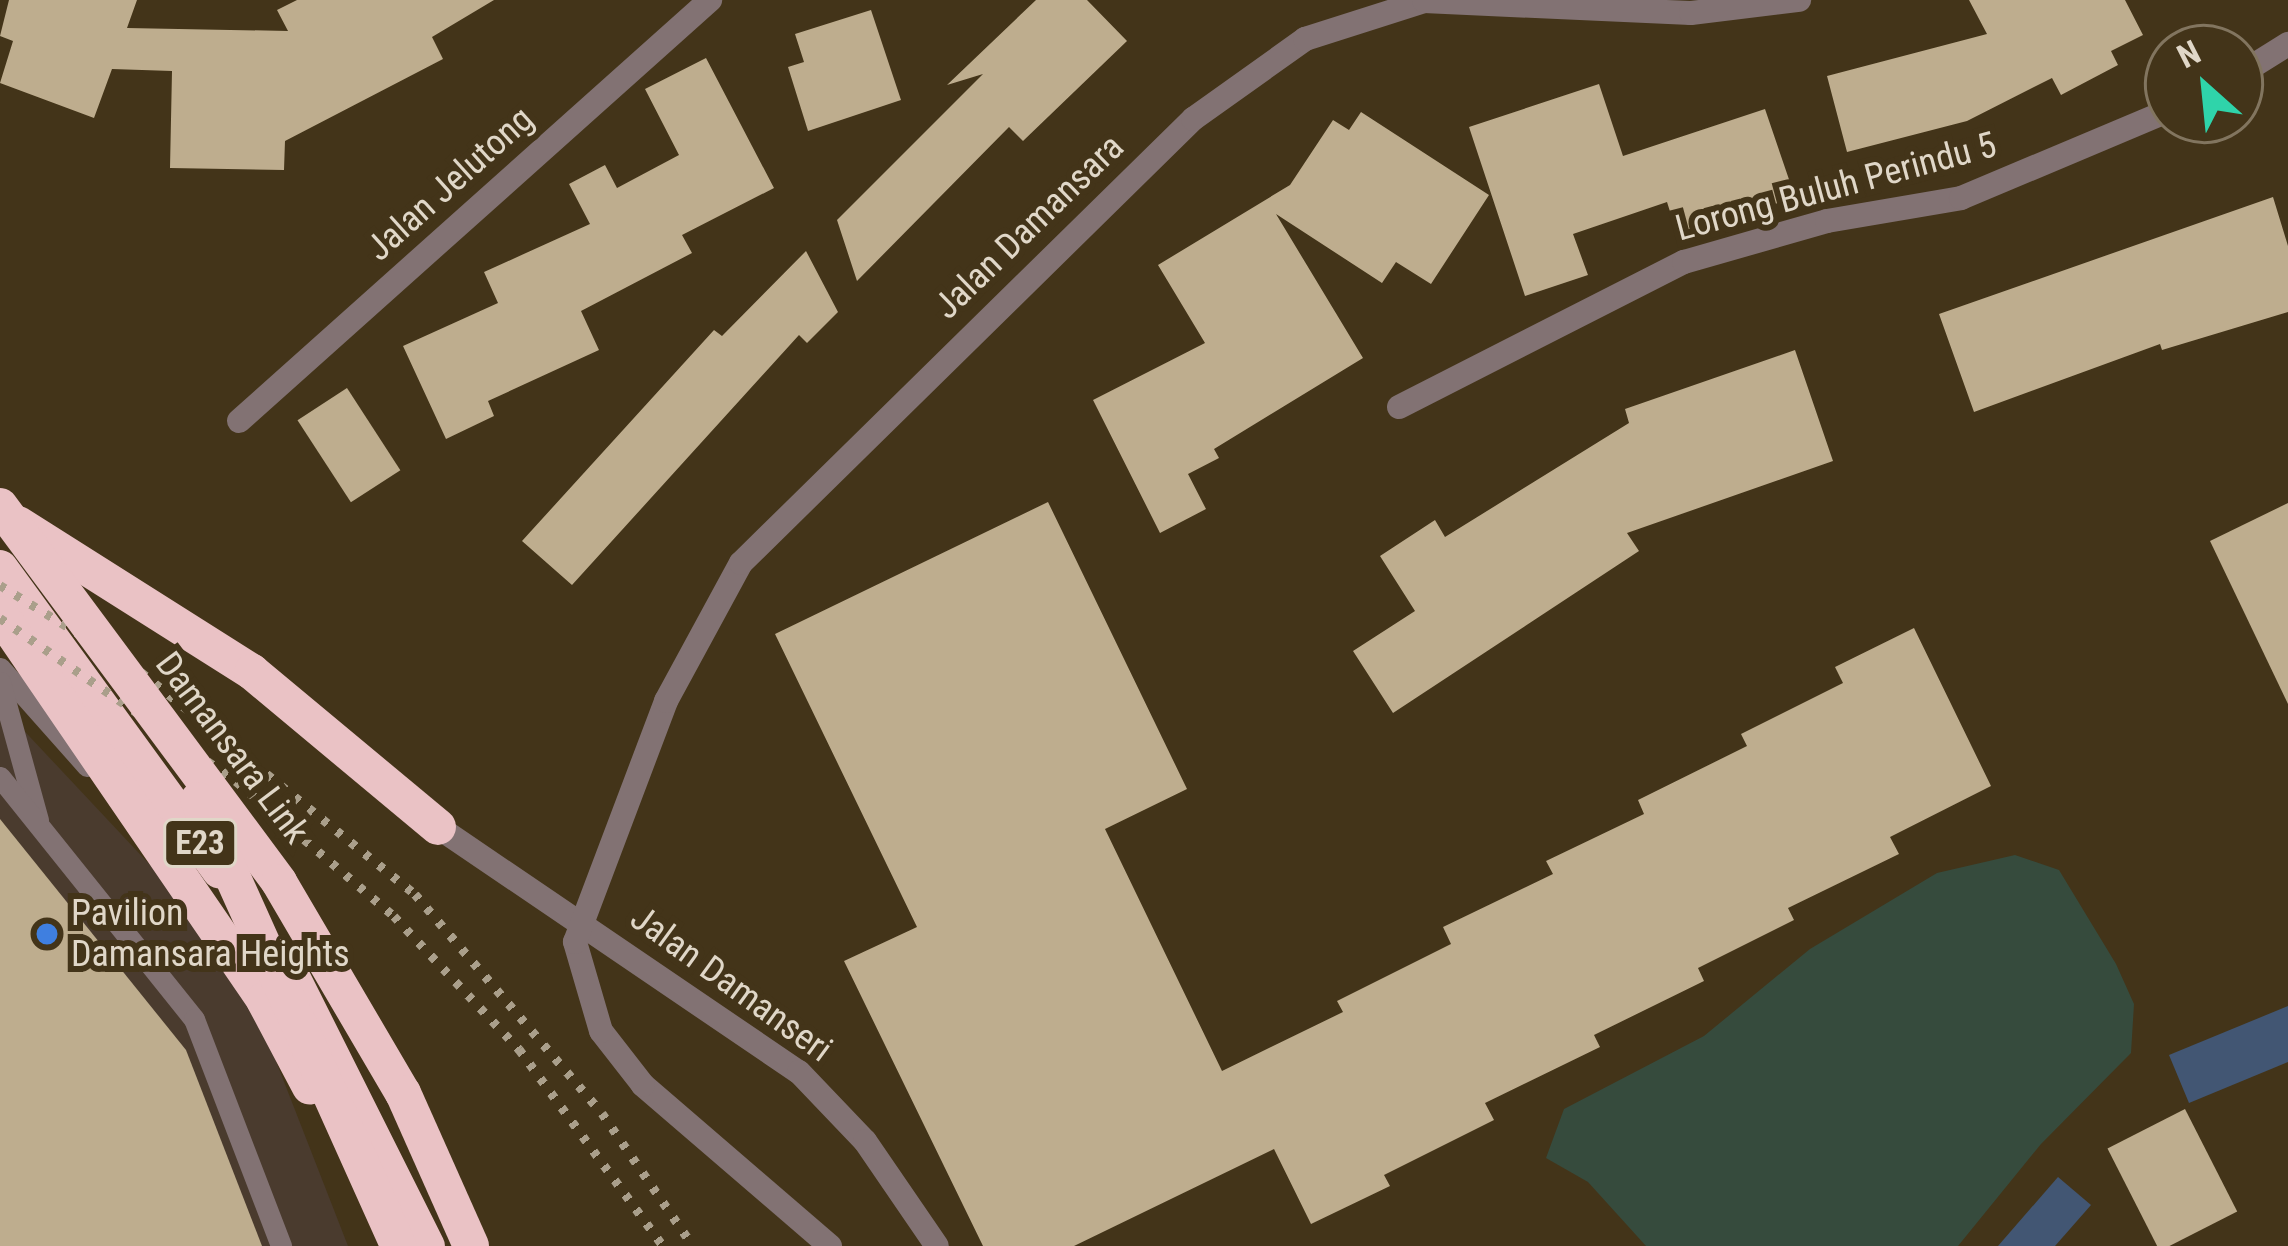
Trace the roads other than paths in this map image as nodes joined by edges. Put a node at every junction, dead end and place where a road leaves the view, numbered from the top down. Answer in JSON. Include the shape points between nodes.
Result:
{"nodes":[{"id":1,"x":710,"y":0,"type":"edge"},
{"id":2,"x":1799,"y":0,"type":"edge"},
{"id":3,"x":2144,"y":121,"type":"edge"},
{"id":4,"x":1399,"y":407,"type":"dead end"},
{"id":5,"x":239,"y":421,"type":"dead end"},
{"id":6,"x":0,"y":509,"type":"edge"},
{"id":7,"x":0,"y":568,"type":"edge"},
{"id":8,"x":0,"y":614,"type":"edge"},
{"id":9,"x":0,"y":668,"type":"edge"},
{"id":10,"x":0,"y":682,"type":"edge"},
{"id":11,"x":169,"y":738,"type":"junction"},
{"id":12,"x":0,"y":777,"type":"edge"},
{"id":13,"x":40,"y":827,"type":"junction"},
{"id":14,"x":438,"y":827,"type":"joint"},
{"id":15,"x":165,"y":856,"type":"junction"},
{"id":16,"x":582,"y":919,"type":"junction"},
{"id":17,"x":281,"y":1246,"type":"edge"},
{"id":18,"x":381,"y":1246,"type":"edge"},
{"id":19,"x":398,"y":1246,"type":"edge"},
{"id":20,"x":427,"y":1246,"type":"edge"},
{"id":21,"x":471,"y":1246,"type":"edge"},
{"id":22,"x":830,"y":1246,"type":"edge"},
{"id":23,"x":937,"y":1246,"type":"edge"}],
"edges":[{"from":1,"to":5,"type":"street","name":"Jalan Jelutong"},
{"from":2,"to":16,"type":"street","name":"Jalan Damansara","via":[[1691,14],[1424,1],[1305,39],[1250,74],[1193,119],[741,562],[667,701]]},
{"from":3,"to":4,"type":"street","name":"Lorong Buluh Perindu 5","via":[[1960,198],[1827,221],[1684,262]]},
{"from":6,"to":11,"type":"highway","name":"Damansara Link","number":"E23","bridge":true},
{"from":6,"to":14,"type":"highway","via":[[252,672]]},
{"from":7,"to":20,"type":"highway","number":"E23","via":[[279,955],[358,1096]]},
{"from":8,"to":15,"type":"highway"},
{"from":9,"to":15,"type":"lane"},
{"from":10,"to":13,"type":"lane"},
{"from":11,"to":19,"type":"highway","bridge":true,"via":[[332,1084]]},
{"from":11,"to":21,"type":"highway","name":"Damansara Link","number":"E23","bridge":true,"via":[[279,882],[350,996]]},
{"from":12,"to":13,"type":"lane"},
{"from":13,"to":17,"type":"lane","via":[[194,1019]]},
{"from":14,"to":16,"type":"street","name":"Jalan Damanseri"},
{"from":15,"to":18,"type":"highway","via":[[264,1000],[345,1152]]},
{"from":16,"to":22,"type":"street","via":[[579,967],[602,1031],[643,1085]]},
{"from":16,"to":23,"type":"street","name":"Jalan Damanseri","via":[[799,1072],[865,1141]]}]}
